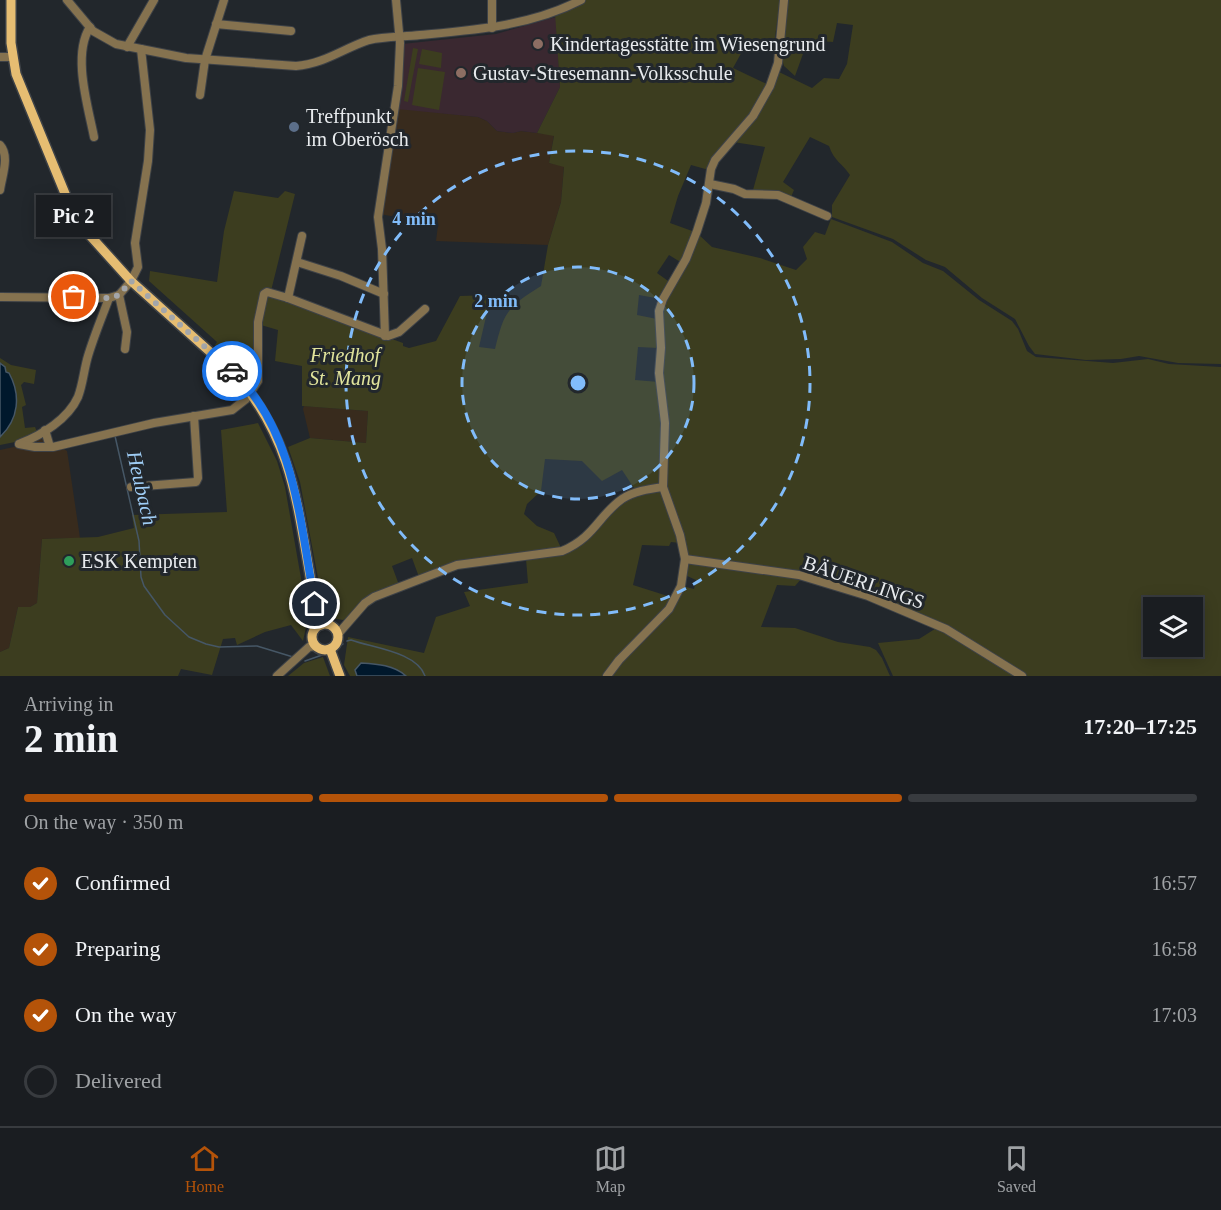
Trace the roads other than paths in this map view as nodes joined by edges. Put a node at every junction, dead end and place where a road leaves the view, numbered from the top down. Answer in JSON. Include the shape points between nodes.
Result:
{"nodes":[{"id":1,"x":11,"y":0,"type":"edge"},
{"id":2,"x":154,"y":0,"type":"edge"},
{"id":3,"x":224,"y":0,"type":"edge"},
{"id":4,"x":396,"y":0,"type":"edge"},
{"id":5,"x":492,"y":0,"type":"edge"},
{"id":6,"x":581,"y":0,"type":"edge"},
{"id":7,"x":784,"y":0,"type":"edge"},
{"id":8,"x":70,"y":1,"type":"edge"},
{"id":9,"x":216,"y":24,"type":"junction"},
{"id":10,"x":90,"y":27,"type":"junction"},
{"id":11,"x":492,"y":28,"type":"junction"},
{"id":12,"x":291,"y":31,"type":"dead end"},
{"id":13,"x":400,"y":37,"type":"junction"},
{"id":14,"x":127,"y":47,"type":"junction"},
{"id":15,"x":141,"y":49,"type":"junction"},
{"id":16,"x":0,"y":57,"type":"edge"},
{"id":17,"x":12,"y":57,"type":"junction"},
{"id":18,"x":205,"y":60,"type":"junction"},
{"id":19,"x":200,"y":95,"type":"dead end"},
{"id":20,"x":94,"y":137,"type":"dead end"},
{"id":21,"x":0,"y":145,"type":"edge"},
{"id":22,"x":710,"y":184,"type":"junction"},
{"id":23,"x":0,"y":190,"type":"edge"},
{"id":24,"x":827,"y":216,"type":"dead end"},
{"id":25,"x":302,"y":236,"type":"dead end"},
{"id":26,"x":297,"y":262,"type":"junction"},
{"id":27,"x":131,"y":281,"type":"junction"},
{"id":28,"x":384,"y":294,"type":"junction"},
{"id":29,"x":119,"y":295,"type":"junction"},
{"id":30,"x":0,"y":297,"type":"edge"},
{"id":31,"x":109,"y":298,"type":"junction"},
{"id":32,"x":288,"y":298,"type":"junction"},
{"id":33,"x":425,"y":309,"type":"dead end"},
{"id":34,"x":385,"y":336,"type":"junction"},
{"id":35,"x":125,"y":349,"type":"dead end"},
{"id":36,"x":250,"y":391,"type":"junction"},
{"id":37,"x":194,"y":416,"type":"junction"},
{"id":38,"x":45,"y":430,"type":"junction"},
{"id":39,"x":50,"y":447,"type":"junction"},
{"id":40,"x":131,"y":487,"type":"dead end"},
{"id":41,"x":663,"y":487,"type":"junction"},
{"id":42,"x":685,"y":559,"type":"junction"},
{"id":43,"x":321,"y":625,"type":"junction"},
{"id":44,"x":338,"y":634,"type":"junction"},
{"id":45,"x":316,"y":646,"type":"junction"},
{"id":46,"x":330,"y":649,"type":"junction"},
{"id":47,"x":277,"y":676,"type":"edge"},
{"id":48,"x":340,"y":676,"type":"edge"},
{"id":49,"x":607,"y":676,"type":"edge"},
{"id":50,"x":1022,"y":676,"type":"edge"}],
"edges":[{"from":1,"to":17,"type":"main road"},
{"from":2,"to":14,"type":"street"},
{"from":3,"to":9,"type":"street"},
{"from":4,"to":13,"type":"street"},
{"from":5,"to":11,"type":"street"},
{"from":6,"to":11,"type":"street"},
{"from":7,"to":22,"type":"street","via":[[776,70],[770,86],[753,116],[715,160]]},
{"from":8,"to":10,"type":"street"},
{"from":9,"to":12,"type":"street"},
{"from":9,"to":18,"type":"street"},
{"from":10,"to":14,"type":"street","via":[[108,41]]},
{"from":10,"to":20,"type":"street","via":[[81,51]]},
{"from":11,"to":13,"type":"street"},
{"from":13,"to":18,"type":"street","via":[[370,40],[310,65]]},
{"from":13,"to":28,"type":"street","via":[[395,116],[378,217]]},
{"from":14,"to":15,"type":"street"},
{"from":15,"to":18,"type":"street"},
{"from":15,"to":27,"type":"street","via":[[150,130],[135,243],[138,267]]},
{"from":16,"to":17,"type":"street"},
{"from":17,"to":27,"type":"main road","via":[[75,214],[91,238]]},
{"from":18,"to":19,"type":"street"},
{"from":21,"to":23,"type":"street","via":[[5,156]]},
{"from":22,"to":24,"type":"street","via":[[746,194],[778,195]]},
{"from":22,"to":41,"type":"street","via":[[686,259],[659,311],[659,373],[665,423]]},
{"from":25,"to":26,"type":"street"},
{"from":26,"to":28,"type":"street"},
{"from":26,"to":32,"type":"street"},
{"from":27,"to":29,"type":"street"},
{"from":27,"to":36,"type":"main road"},
{"from":28,"to":34,"type":"street"},
{"from":29,"to":31,"type":"street"},
{"from":29,"to":35,"type":"street","via":[[127,332]]},
{"from":30,"to":31,"type":"street"},
{"from":31,"to":38,"type":"street","via":[[77,398],[70,410]]},
{"from":32,"to":34,"type":"street"},
{"from":32,"to":36,"type":"street","via":[[264,294],[258,322],[259,379]]},
{"from":33,"to":34,"type":"street","via":[[399,332]]},
{"from":36,"to":37,"type":"street","via":[[232,410]]},
{"from":36,"to":43,"type":"main road","via":[[269,419],[294,484]]},
{"from":37,"to":39,"type":"street"},
{"from":37,"to":40,"type":"street","via":[[196,482]]},
{"from":38,"to":39,"type":"street"},
{"from":38,"to":39,"type":"street","via":[[19,444]]},
{"from":41,"to":42,"type":"street"},
{"from":41,"to":44,"type":"street","via":[[623,499],[588,536],[562,551],[457,565],[384,592],[365,603]]},
{"from":42,"to":49,"type":"street","via":[[681,586],[669,609]]},
{"from":42,"to":50,"type":"street","name":"BÄUERLINGS","via":[[813,579],[879,601],[959,635]]},
{"from":43,"to":44,"type":"main road","via":[[329,624]]},
{"from":43,"to":45,"type":"main road","via":[[313,633]]},
{"from":44,"to":46,"type":"main road"},
{"from":45,"to":46,"type":"main road"},
{"from":45,"to":47,"type":"street","via":[[309,647]]},
{"from":46,"to":48,"type":"main road"}]}
